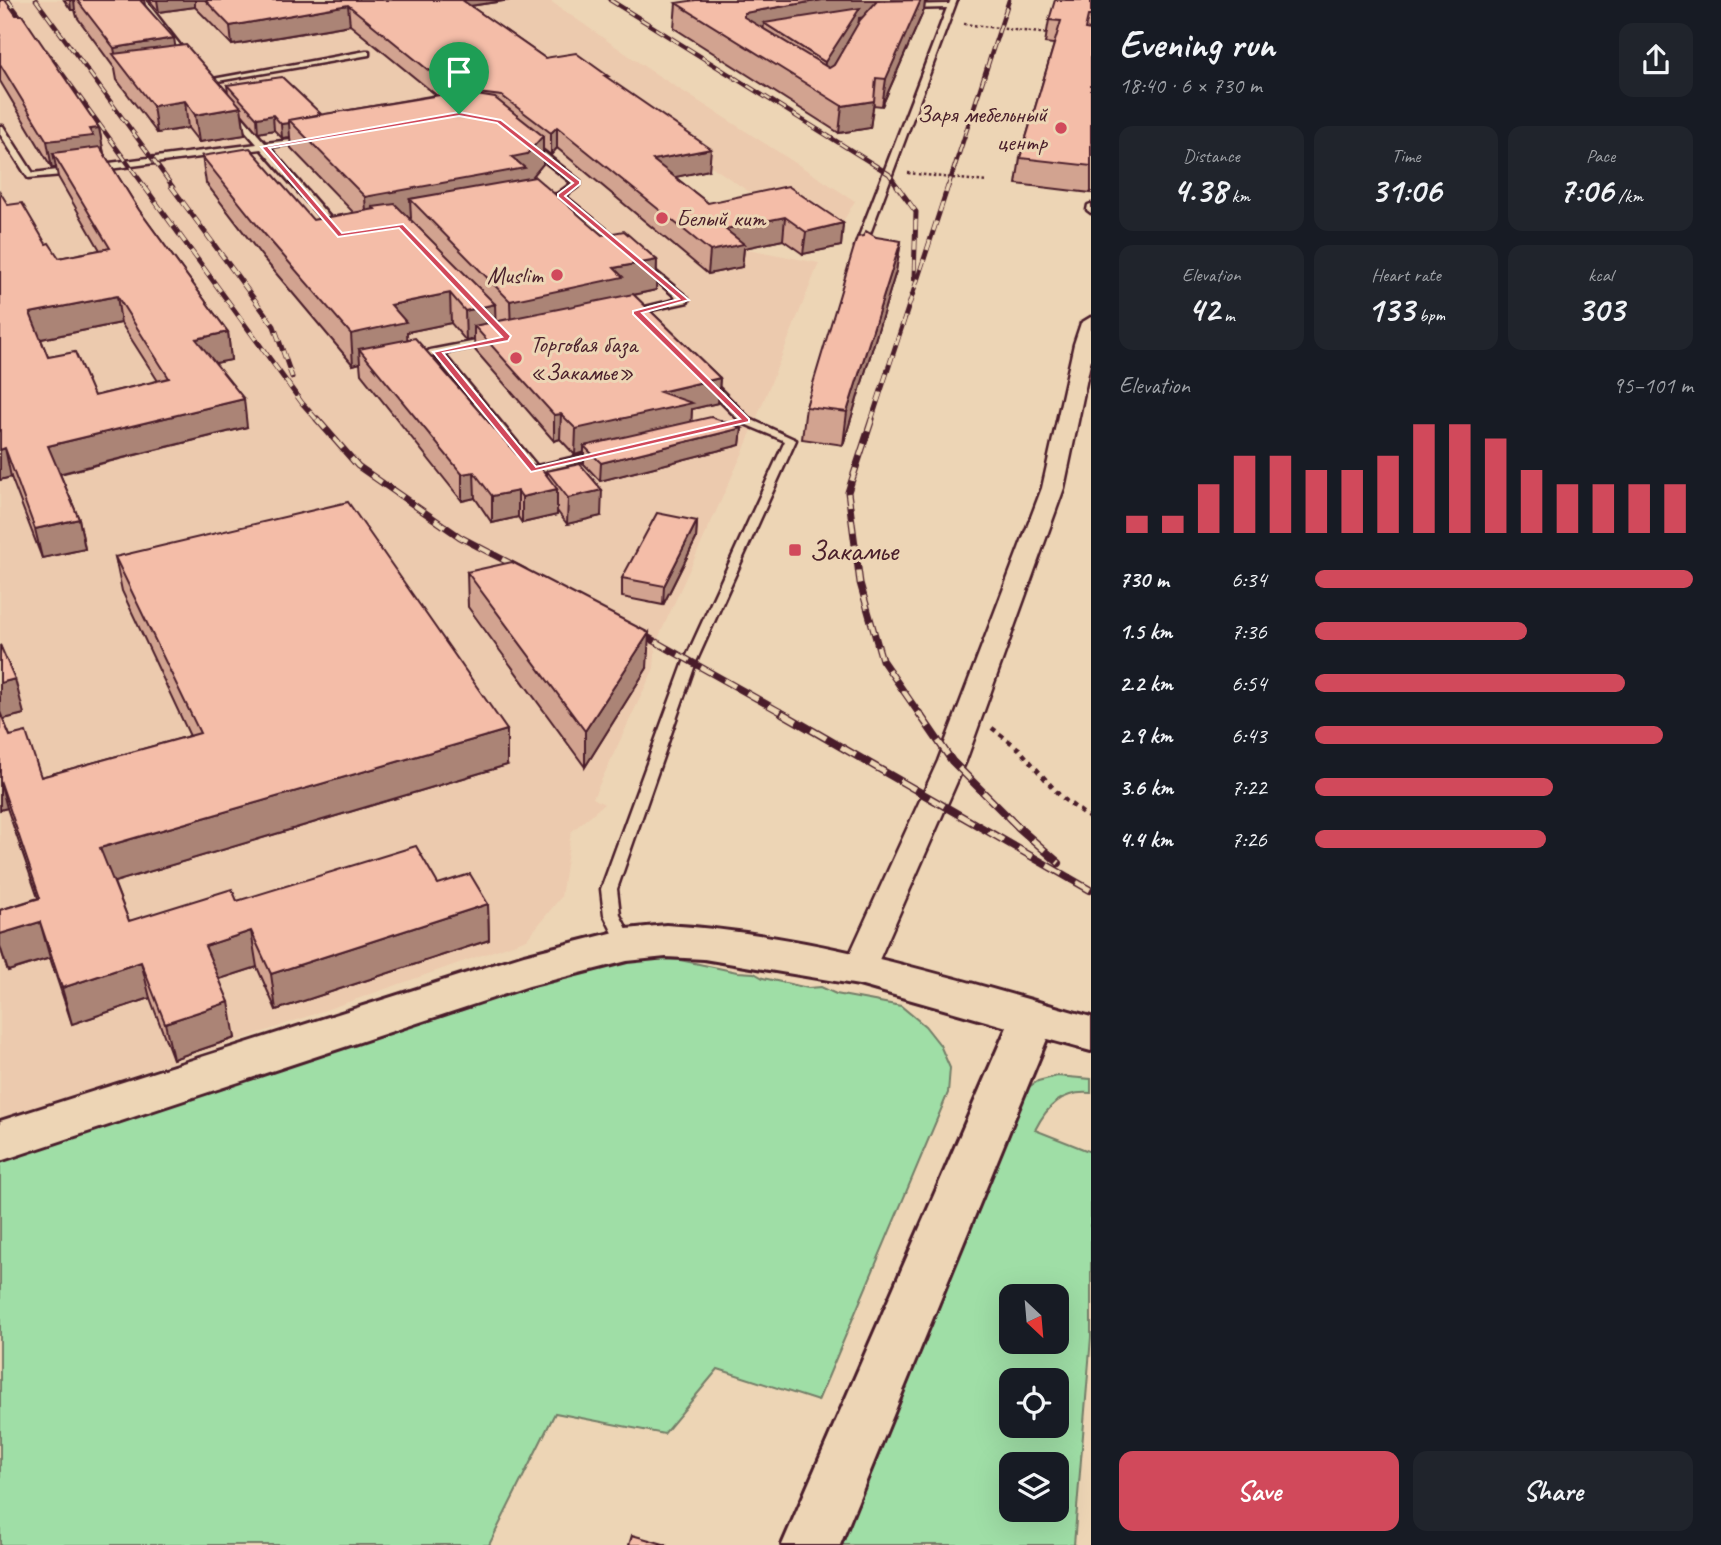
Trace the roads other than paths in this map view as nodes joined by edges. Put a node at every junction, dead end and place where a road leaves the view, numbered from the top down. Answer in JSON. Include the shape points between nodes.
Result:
{"nodes":[{"id":1,"x":143,"y":2,"type":"edge"},
{"id":2,"x":953,"y":3,"type":"edge"},
{"id":3,"x":133,"y":6,"type":"edge"},
{"id":4,"x":899,"y":8,"type":"edge"},
{"id":5,"x":366,"y":53,"type":"dead end"},
{"id":6,"x":180,"y":68,"type":"edge"},
{"id":7,"x":199,"y":74,"type":"edge"},
{"id":8,"x":206,"y":81,"type":"junction"},
{"id":9,"x":214,"y":91,"type":"edge"},
{"id":10,"x":223,"y":100,"type":"edge"},
{"id":11,"x":0,"y":128,"type":"edge"},
{"id":12,"x":519,"y":136,"type":"edge"},
{"id":13,"x":316,"y":138,"type":"edge"},
{"id":14,"x":264,"y":147,"type":"junction"},
{"id":15,"x":561,"y":196,"type":"junction"},
{"id":16,"x":547,"y":198,"type":"edge"},
{"id":17,"x":352,"y":234,"type":"edge"},
{"id":18,"x":859,"y":250,"type":"edge"},
{"id":19,"x":636,"y":312,"type":"junction"},
{"id":20,"x":623,"y":315,"type":"edge"},
{"id":21,"x":645,"y":321,"type":"edge"},
{"id":22,"x":1091,"y":323,"type":"edge"},
{"id":23,"x":508,"y":338,"type":"edge"},
{"id":24,"x":437,"y":352,"type":"junction"},
{"id":25,"x":424,"y":355,"type":"edge"},
{"id":26,"x":700,"y":376,"type":"edge"},
{"id":27,"x":613,"y":452,"type":"edge"},
{"id":28,"x":626,"y":945,"type":"junction"},
{"id":29,"x":859,"y":969,"type":"junction"},
{"id":30,"x":1034,"y":1017,"type":"junction"},
{"id":31,"x":1091,"y":1034,"type":"edge"},
{"id":32,"x":0,"y":1141,"type":"edge"},
{"id":33,"x":807,"y":1541,"type":"edge"}],
"edges":[{"from":1,"to":3,"type":"lane"},
{"from":1,"to":6,"type":"lane","via":[[192,66]]},
{"from":2,"to":4,"type":"lane"},
{"from":2,"to":18,"type":"lane"},
{"from":5,"to":8,"type":"lane"},
{"from":7,"to":8,"type":"lane"},
{"from":8,"to":9,"type":"lane"},
{"from":10,"to":14,"type":"lane"},
{"from":11,"to":14,"type":"lane","via":[[31,176]]},
{"from":12,"to":15,"type":"lane","via":[[578,183]]},
{"from":13,"to":14,"type":"lane"},
{"from":14,"to":17,"type":"lane","via":[[340,236]]},
{"from":15,"to":16,"type":"lane"},
{"from":15,"to":19,"type":"lane","via":[[685,300]]},
{"from":19,"to":20,"type":"lane"},
{"from":19,"to":21,"type":"lane"},
{"from":22,"to":29,"type":"street","via":[[1053,488],[952,761]]},
{"from":23,"to":24,"type":"lane"},
{"from":24,"to":25,"type":"lane"},
{"from":24,"to":27,"type":"lane","via":[[534,470]]},
{"from":26,"to":28,"type":"lane","via":[[739,422],[791,440],[690,662],[609,889],[612,915]]},
{"from":28,"to":29,"type":"main road","via":[[704,943]]},
{"from":28,"to":32,"type":"main road","via":[[524,971]]},
{"from":29,"to":30,"type":"main road"},
{"from":30,"to":31,"type":"main road"},
{"from":30,"to":33,"type":"main road"}]}
